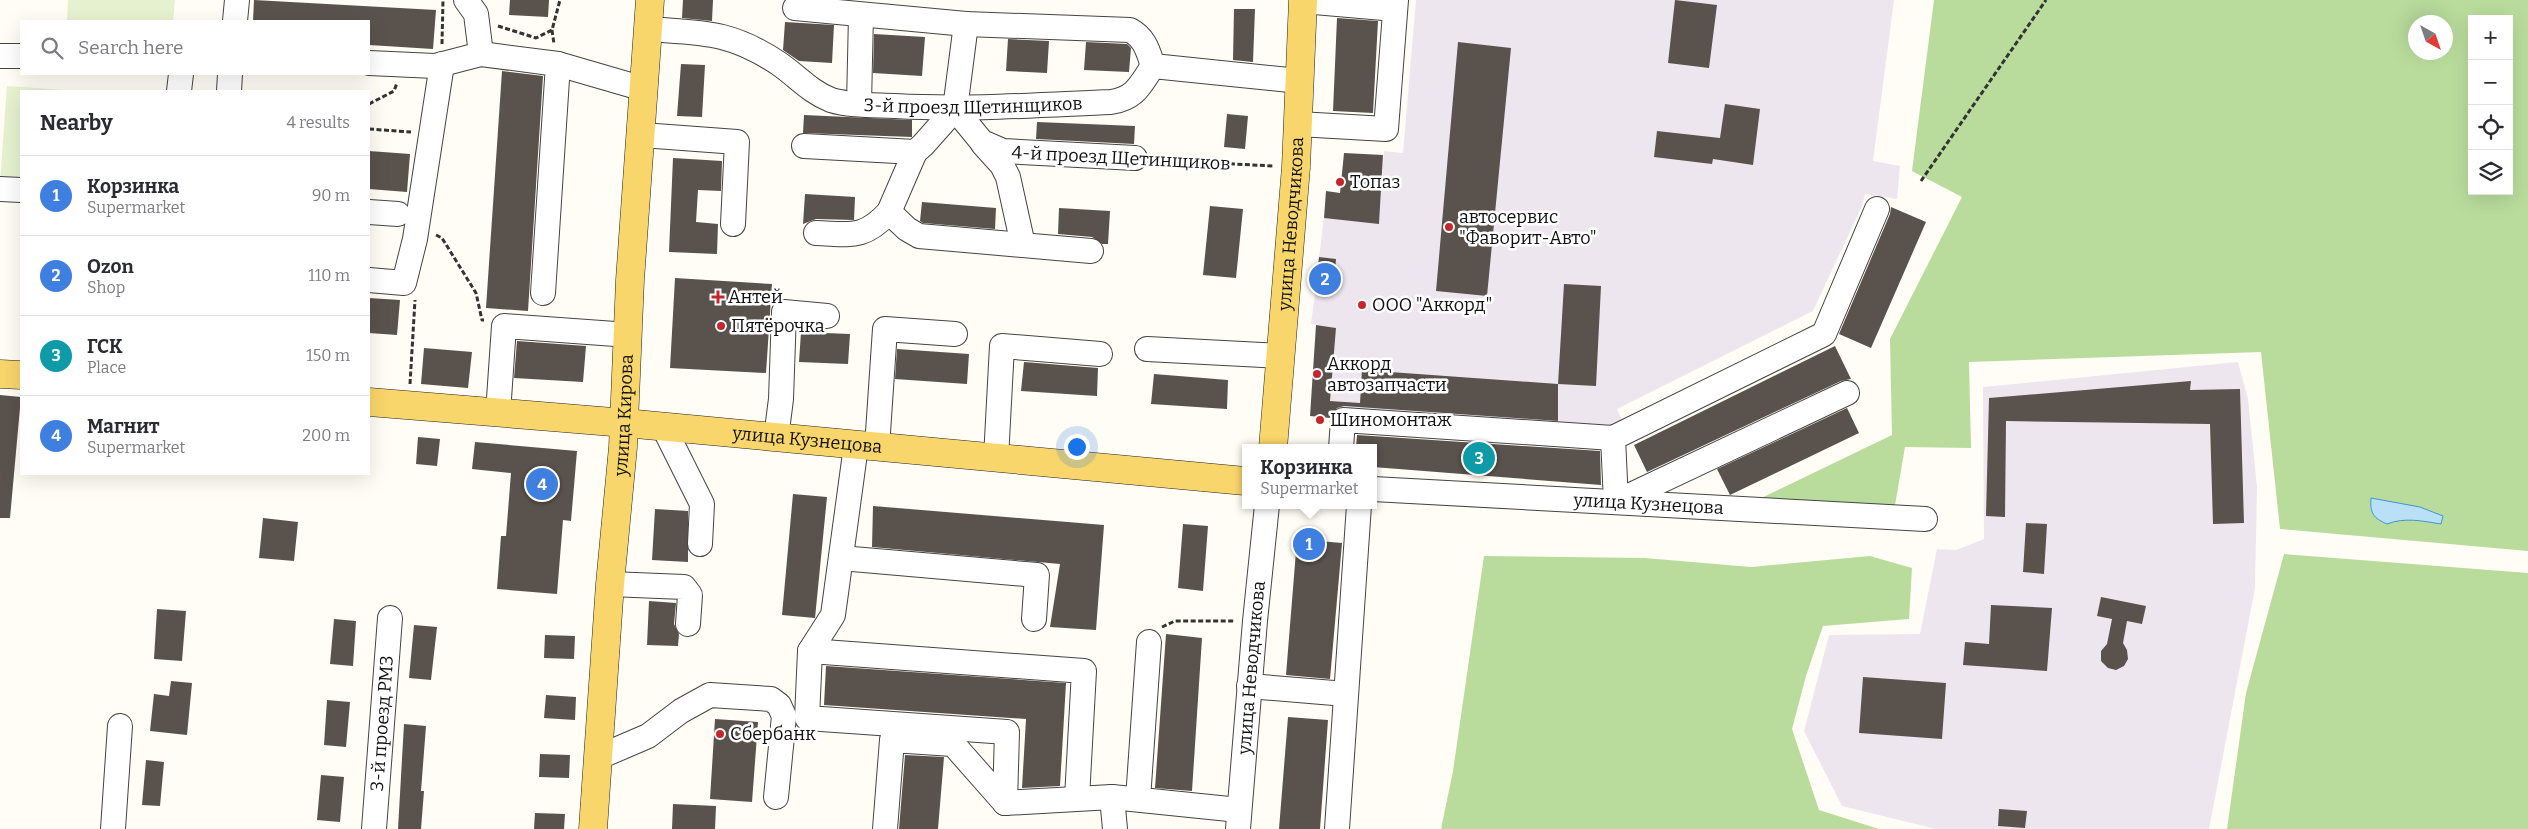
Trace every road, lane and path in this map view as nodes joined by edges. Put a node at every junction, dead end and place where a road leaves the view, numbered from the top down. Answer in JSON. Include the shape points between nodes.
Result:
{"nodes":[{"id":1,"x":237,"y":0,"type":"edge"},
{"id":2,"x":443,"y":0,"type":"edge"},
{"id":3,"x":466,"y":0,"type":"edge"},
{"id":4,"x":560,"y":0,"type":"edge"},
{"id":5,"x":650,"y":0,"type":"edge"},
{"id":6,"x":2046,"y":0,"type":"edge"},
{"id":7,"x":1303,"y":1,"type":"edge"},
{"id":8,"x":1395,"y":5,"type":"edge"},
{"id":9,"x":795,"y":8,"type":"dead end"},
{"id":10,"x":485,"y":11,"type":"edge"},
{"id":11,"x":861,"y":15,"type":"junction"},
{"id":12,"x":235,"y":20,"type":"edge"},
{"id":13,"x":966,"y":24,"type":"junction"},
{"id":14,"x":648,"y":29,"type":"junction"},
{"id":15,"x":481,"y":54,"type":"junction"},
{"id":16,"x":0,"y":56,"type":"edge"},
{"id":17,"x":20,"y":56,"type":"edge"},
{"id":18,"x":370,"y":63,"type":"edge"},
{"id":19,"x":442,"y":64,"type":"junction"},
{"id":20,"x":558,"y":64,"type":"junction"},
{"id":21,"x":1153,"y":66,"type":"junction"},
{"id":22,"x":181,"y":75,"type":"edge"},
{"id":23,"x":230,"y":75,"type":"edge"},
{"id":24,"x":1299,"y":81,"type":"junction"},
{"id":25,"x":179,"y":90,"type":"edge"},
{"id":26,"x":229,"y":90,"type":"edge"},
{"id":27,"x":644,"y":90,"type":"junction"},
{"id":28,"x":394,"y":91,"type":"dead end"},
{"id":29,"x":370,"y":103,"type":"edge"},
{"id":30,"x":859,"y":104,"type":"junction"},
{"id":31,"x":955,"y":109,"type":"junction"},
{"id":32,"x":1298,"y":124,"type":"junction"},
{"id":33,"x":370,"y":129,"type":"edge"},
{"id":34,"x":431,"y":134,"type":"junction"},
{"id":35,"x":642,"y":135,"type":"junction"},
{"id":36,"x":982,"y":142,"type":"junction"},
{"id":37,"x":804,"y":146,"type":"dead end"},
{"id":38,"x":914,"y":152,"type":"junction"},
{"id":39,"x":1135,"y":158,"type":"joint"},
{"id":40,"x":1296,"y":167,"type":"junction"},
{"id":41,"x":1921,"y":181,"type":"dead end"},
{"id":42,"x":0,"y":188,"type":"edge"},
{"id":43,"x":20,"y":190,"type":"edge"},
{"id":44,"x":1878,"y":209,"type":"dead end"},
{"id":45,"x":370,"y":212,"type":"edge"},
{"id":46,"x":889,"y":212,"type":"junction"},
{"id":47,"x":408,"y":220,"type":"junction"},
{"id":48,"x":733,"y":224,"type":"dead end"},
{"id":49,"x":816,"y":233,"type":"dead end"},
{"id":50,"x":1023,"y":245,"type":"junction"},
{"id":51,"x":1091,"y":251,"type":"dead end"},
{"id":52,"x":370,"y":280,"type":"edge"},
{"id":53,"x":404,"y":283,"type":"junction"},
{"id":54,"x":543,"y":293,"type":"dead end"},
{"id":55,"x":827,"y":316,"type":"dead end"},
{"id":56,"x":504,"y":326,"type":"junction"},
{"id":57,"x":629,"y":334,"type":"junction"},
{"id":58,"x":955,"y":334,"type":"dead end"},
{"id":59,"x":1147,"y":349,"type":"dead end"},
{"id":60,"x":1100,"y":354,"type":"dead end"},
{"id":61,"x":1281,"y":356,"type":"junction"},
{"id":62,"x":0,"y":374,"type":"edge"},
{"id":63,"x":20,"y":375,"type":"edge"},
{"id":64,"x":1847,"y":393,"type":"dead end"},
{"id":65,"x":370,"y":402,"type":"edge"},
{"id":66,"x":408,"y":406,"type":"junction"},
{"id":67,"x":498,"y":414,"type":"junction"},
{"id":68,"x":625,"y":424,"type":"junction"},
{"id":69,"x":664,"y":428,"type":"junction"},
{"id":70,"x":776,"y":438,"type":"junction"},
{"id":71,"x":1613,"y":438,"type":"junction"},
{"id":72,"x":1273,"y":444,"type":"edge"},
{"id":73,"x":1342,"y":444,"type":"edge"},
{"id":74,"x":867,"y":446,"type":"junction"},
{"id":75,"x":996,"y":458,"type":"junction"},
{"id":76,"x":1242,"y":481,"type":"edge"},
{"id":77,"x":1377,"y":489,"type":"edge"},
{"id":78,"x":1616,"y":502,"type":"junction"},
{"id":79,"x":1267,"y":509,"type":"edge"},
{"id":80,"x":1359,"y":509,"type":"edge"},
{"id":81,"x":1925,"y":519,"type":"dead end"},
{"id":82,"x":700,"y":544,"type":"dead end"},
{"id":83,"x":841,"y":558,"type":"junction"},
{"id":84,"x":610,"y":584,"type":"junction"},
{"id":85,"x":390,"y":618,"type":"dead end"},
{"id":86,"x":1034,"y":619,"type":"dead end"},
{"id":87,"x":1255,"y":621,"type":"junction"},
{"id":88,"x":688,"y":624,"type":"dead end"},
{"id":89,"x":1149,"y":642,"type":"joint"},
{"id":90,"x":810,"y":651,"type":"junction"},
{"id":91,"x":1249,"y":686,"type":"junction"},
{"id":92,"x":1346,"y":694,"type":"junction"},
{"id":93,"x":120,"y":726,"type":"dead end"},
{"id":94,"x":599,"y":757,"type":"junction"},
{"id":95,"x":776,"y":796,"type":"dead end"},
{"id":96,"x":1112,"y":797,"type":"junction"},
{"id":97,"x":1077,"y":798,"type":"junction"},
{"id":98,"x":1138,"y":799,"type":"junction"},
{"id":99,"x":1005,"y":802,"type":"junction"},
{"id":100,"x":1239,"y":819,"type":"edge"},
{"id":101,"x":113,"y":829,"type":"edge"},
{"id":102,"x":374,"y":829,"type":"edge"},
{"id":103,"x":593,"y":829,"type":"edge"},
{"id":104,"x":885,"y":829,"type":"edge"},
{"id":105,"x":1115,"y":829,"type":"edge"},
{"id":106,"x":1337,"y":829,"type":"edge"}],
"edges":[{"from":1,"to":12,"type":"street"},
{"from":2,"to":19,"type":"path"},
{"from":3,"to":15,"type":"street","via":[[476,14]]},
{"from":4,"to":10,"type":"path","via":[[552,30],[536,38]]},
{"from":5,"to":14,"type":"main road","name":"улица Кирова"},
{"from":6,"to":41,"type":"path"},
{"from":7,"to":8,"type":"street"},
{"from":7,"to":24,"type":"main road","name":"улица Неводчикова"},
{"from":8,"to":32,"type":"street","via":[[1386,130]]},
{"from":9,"to":11,"type":"street"},
{"from":10,"to":15,"type":"street"},
{"from":11,"to":13,"type":"street"},
{"from":11,"to":30,"type":"street"},
{"from":13,"to":21,"type":"street","via":[[1130,30],[1140,35]]},
{"from":13,"to":31,"type":"street"},
{"from":14,"to":27,"type":"main road","name":"улица Кирова"},
{"from":14,"to":30,"type":"street","name":"3-й проезд Щетинщиков","via":[[712,33],[741,41],[778,63],[815,93],[832,100]]},
{"from":15,"to":19,"type":"street"},
{"from":15,"to":20,"type":"street"},
{"from":16,"to":17,"type":"street"},
{"from":18,"to":19,"type":"street"},
{"from":19,"to":34,"type":"street"},
{"from":20,"to":27,"type":"street"},
{"from":20,"to":54,"type":"street"},
{"from":21,"to":24,"type":"street"},
{"from":21,"to":31,"type":"street","name":"3-й проезд Щетинщиков","via":[[1134,94],[1122,100]]},
{"from":22,"to":25,"type":"street"},
{"from":23,"to":26,"type":"street"},
{"from":24,"to":32,"type":"main road","name":"улица Неводчикова"},
{"from":27,"to":35,"type":"main road","name":"улица Кирова"},
{"from":28,"to":29,"type":"path"},
{"from":30,"to":31,"type":"street","name":"3-й проезд Щетинщиков"},
{"from":31,"to":36,"type":"street","name":"4-й проезд Щетинщиков"},
{"from":31,"to":38,"type":"street"},
{"from":32,"to":40,"type":"main road","name":"улица Неводчикова"},
{"from":33,"to":34,"type":"path"},
{"from":34,"to":47,"type":"street"},
{"from":35,"to":48,"type":"street","via":[[737,142]]},
{"from":35,"to":57,"type":"main road","name":"улица Кирова","via":[[630,280]]},
{"from":36,"to":39,"type":"street","name":"4-й проезд Щетинщиков","via":[[1017,153]]},
{"from":36,"to":50,"type":"street","via":[[1002,165],[1008,178]]},
{"from":37,"to":38,"type":"street"},
{"from":38,"to":46,"type":"street"},
{"from":39,"to":40,"type":"path","name":"4-й проезд Щетинщиков"},
{"from":40,"to":61,"type":"main road","name":"улица Неводчикова"},
{"from":42,"to":43,"type":"street"},
{"from":44,"to":71,"type":"street","via":[[1824,334]]},
{"from":45,"to":47,"type":"street"},
{"from":46,"to":49,"type":"street","via":[[877,225],[860,234]]},
{"from":46,"to":50,"type":"street","via":[[919,236]]},
{"from":47,"to":53,"type":"street"},
{"from":47,"to":56,"type":"path","via":[[442,238],[476,293],[482,320]]},
{"from":50,"to":51,"type":"street"},
{"from":52,"to":53,"type":"street"},
{"from":53,"to":66,"type":"path","via":[[416,302]]},
{"from":55,"to":70,"type":"street","via":[[784,312],[782,398]]},
{"from":56,"to":57,"type":"street"},
{"from":56,"to":67,"type":"street"},
{"from":57,"to":68,"type":"main road","name":"улица Кирова"},
{"from":58,"to":74,"type":"street","via":[[885,329]]},
{"from":59,"to":61,"type":"street"},
{"from":60,"to":75,"type":"street","via":[[1002,346]]},
{"from":61,"to":72,"type":"main road","name":"улица Неводчикова"},
{"from":62,"to":63,"type":"main road"},
{"from":64,"to":78,"type":"street"},
{"from":65,"to":66,"type":"main road","name":"улица Кузнецова"},
{"from":66,"to":67,"type":"main road","name":"улица Кузнецова"},
{"from":67,"to":68,"type":"main road","name":"улица Кузнецова"},
{"from":68,"to":69,"type":"main road","name":"улица Кузнецова"},
{"from":68,"to":84,"type":"main road","name":"улица Кирова"},
{"from":69,"to":70,"type":"main road","name":"улица Кузнецова"},
{"from":69,"to":82,"type":"street","via":[[702,504]]},
{"from":70,"to":74,"type":"main road","name":"улица Кузнецова"},
{"from":71,"to":73,"type":"street","via":[[1343,420]]},
{"from":71,"to":78,"type":"street"},
{"from":74,"to":75,"type":"main road","name":"улица Кузнецова"},
{"from":74,"to":83,"type":"street"},
{"from":75,"to":76,"type":"main road","name":"улица Кузнецова"},
{"from":77,"to":78,"type":"street","name":"улица Кузнецова"},
{"from":78,"to":81,"type":"street","name":"улица Кузнецова"},
{"from":79,"to":87,"type":"street","name":"улица Неводчикова"},
{"from":80,"to":92,"type":"street"},
{"from":83,"to":86,"type":"street","via":[[1037,575]]},
{"from":83,"to":90,"type":"street","via":[[833,615]]},
{"from":84,"to":88,"type":"street","via":[[684,588],[690,595]]},
{"from":84,"to":94,"type":"main road","name":"улица Кирова"},
{"from":85,"to":102,"type":"street","name":"3-й проезд РМЗ"},
{"from":87,"to":89,"type":"path","via":[[1175,621],[1158,629]]},
{"from":87,"to":91,"type":"street","name":"улица Неводчикова"},
{"from":89,"to":98,"type":"street"},
{"from":90,"to":97,"type":"street","via":[[1084,670]]},
{"from":90,"to":99,"type":"street","via":[[807,718],[1007,732]]},
{"from":91,"to":92,"type":"street"},
{"from":91,"to":100,"type":"street","name":"улица Неводчикова"},
{"from":92,"to":106,"type":"street"},
{"from":93,"to":101,"type":"street"},
{"from":94,"to":95,"type":"street","via":[[648,736],[681,711],[710,695],[771,700],[779,705],[784,716]]},
{"from":94,"to":103,"type":"main road","name":"улица Кирова"},
{"from":96,"to":97,"type":"street"},
{"from":96,"to":98,"type":"street"},
{"from":96,"to":105,"type":"street"},
{"from":97,"to":99,"type":"street"},
{"from":98,"to":100,"type":"street"},
{"from":99,"to":104,"type":"street","via":[[953,744],[892,740]]}]}
